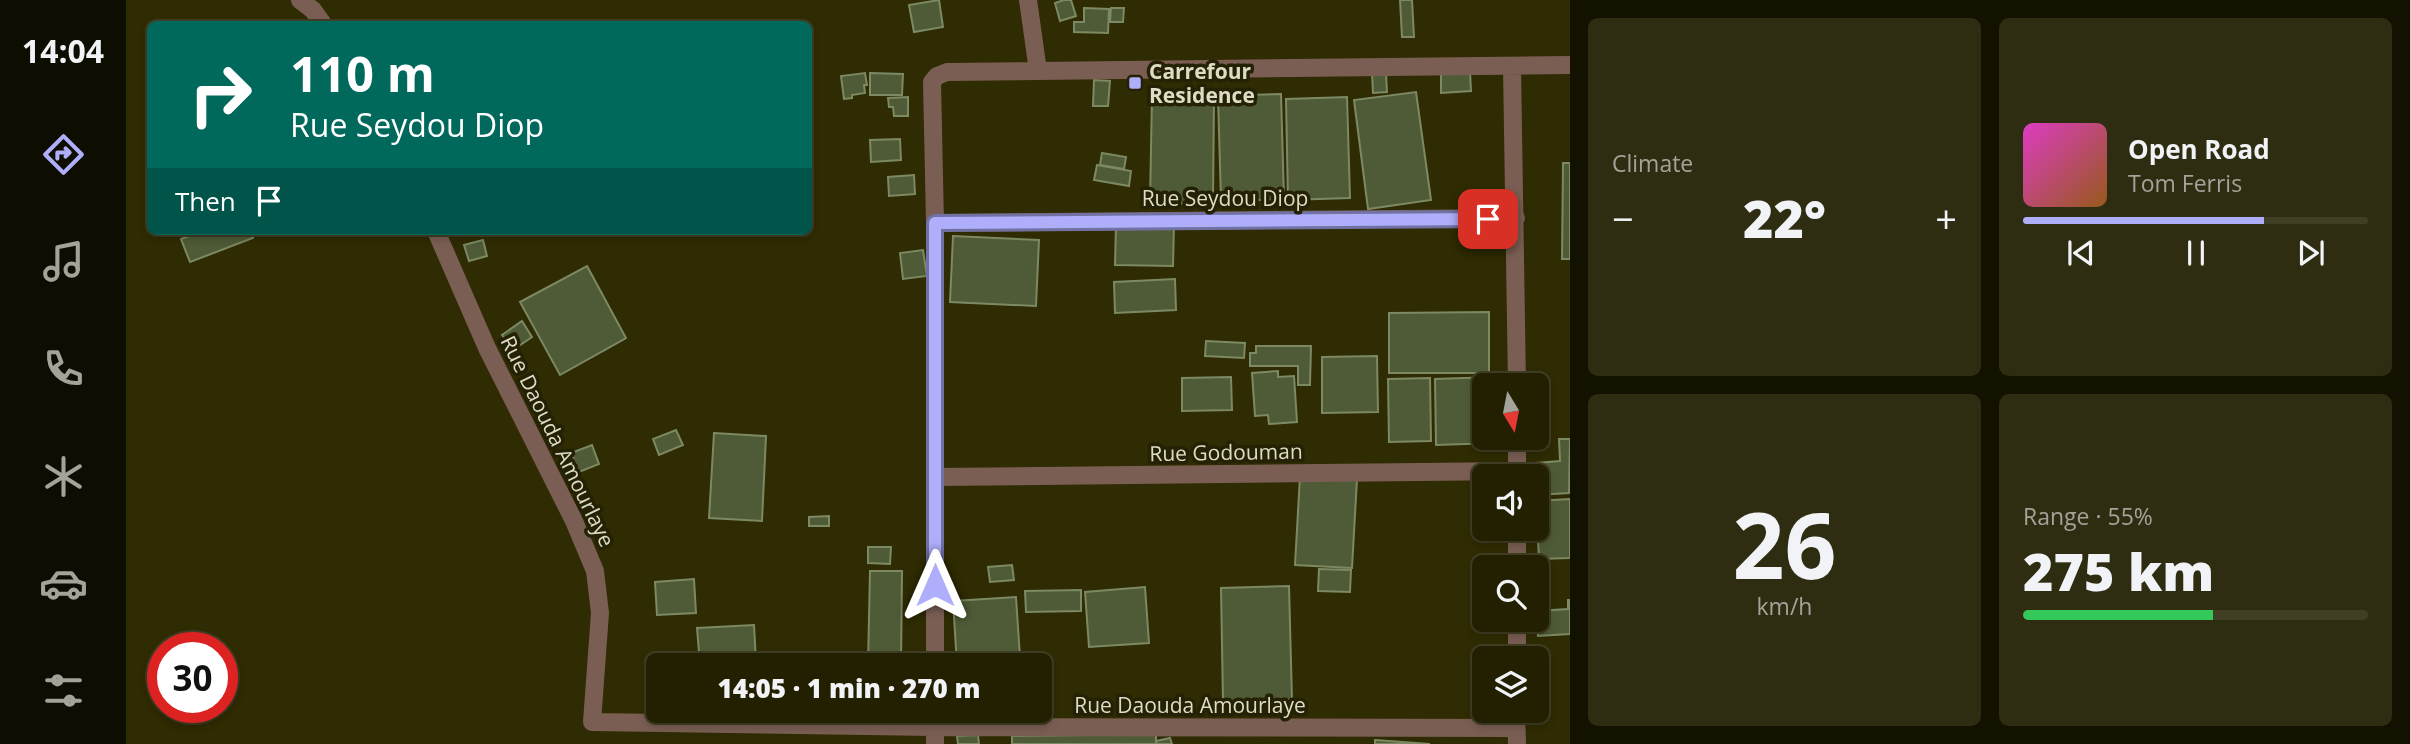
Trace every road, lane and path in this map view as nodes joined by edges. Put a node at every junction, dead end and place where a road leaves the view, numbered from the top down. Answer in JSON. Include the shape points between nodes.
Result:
{"nodes":[{"id":1,"x":300,"y":0,"type":"edge"},
{"id":2,"x":1028,"y":0,"type":"edge"},
{"id":3,"x":321,"y":21,"type":"edge"},
{"id":4,"x":1570,"y":65,"type":"edge"},
{"id":5,"x":1512,"y":67,"type":"junction"},
{"id":6,"x":1038,"y":71,"type":"junction"},
{"id":7,"x":1516,"y":218,"type":"junction"},
{"id":8,"x":935,"y":223,"type":"junction"},
{"id":9,"x":438,"y":235,"type":"edge"},
{"id":10,"x":1517,"y":373,"type":"edge"},
{"id":11,"x":1472,"y":474,"type":"edge"},
{"id":12,"x":934,"y":477,"type":"junction"},
{"id":13,"x":935,"y":653,"type":"edge"},
{"id":14,"x":935,"y":727,"type":"edge"},
{"id":15,"x":1516,"y":728,"type":"edge"}],
"edges":[{"from":1,"to":3,"type":"street"},
{"from":2,"to":6,"type":"street"},
{"from":4,"to":5,"type":"street"},
{"from":5,"to":6,"type":"street"},
{"from":5,"to":7,"type":"street"},
{"from":6,"to":8,"type":"street","via":[[947,72],[932,82]]},
{"from":7,"to":8,"type":"street","name":"Rue Seydou Diop"},
{"from":7,"to":10,"type":"street"},
{"from":8,"to":12,"type":"street"},
{"from":9,"to":14,"type":"street","name":"Rue Daouda Amourlaye","via":[[486,348],[595,571],[600,612],[592,722]]},
{"from":11,"to":12,"type":"street","name":"Rue Godouman"},
{"from":12,"to":13,"type":"street"},
{"from":14,"to":15,"type":"street","name":"Rue Daouda Amourlaye"}]}
